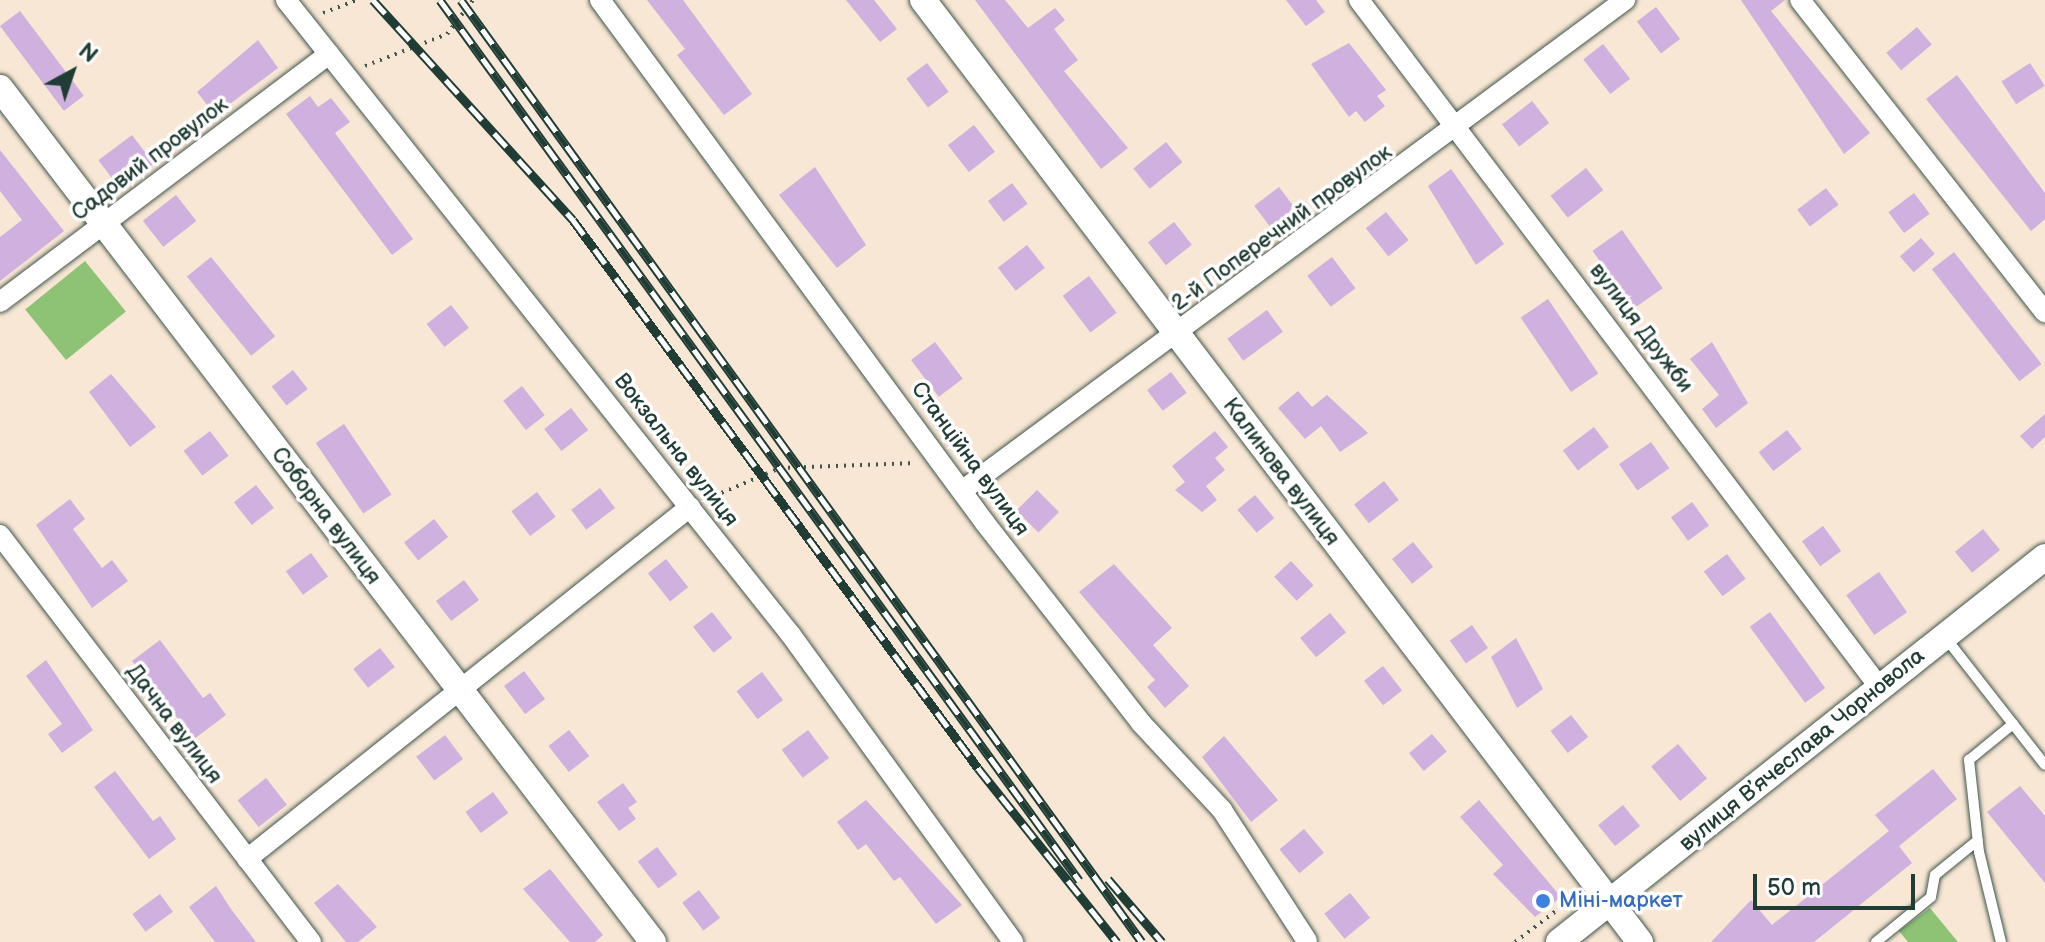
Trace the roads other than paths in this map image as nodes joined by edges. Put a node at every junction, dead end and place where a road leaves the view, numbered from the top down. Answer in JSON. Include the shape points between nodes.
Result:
{"nodes":[{"id":1,"x":600,"y":0,"type":"edge"},
{"id":2,"x":923,"y":0,"type":"edge"},
{"id":3,"x":1359,"y":0,"type":"edge"},
{"id":4,"x":1625,"y":0,"type":"edge"},
{"id":5,"x":1800,"y":0,"type":"edge"},
{"id":6,"x":292,"y":8,"type":"edge"},
{"id":7,"x":329,"y":54,"type":"junction"},
{"id":8,"x":0,"y":88,"type":"edge"},
{"id":9,"x":1457,"y":129,"type":"junction"},
{"id":10,"x":103,"y":225,"type":"junction"},
{"id":11,"x":0,"y":302,"type":"edge"},
{"id":12,"x":2045,"y":312,"type":"edge"},
{"id":13,"x":1176,"y":335,"type":"junction"},
{"id":14,"x":963,"y":490,"type":"junction"},
{"id":15,"x":690,"y":507,"type":"junction"},
{"id":16,"x":0,"y":535,"type":"edge"},
{"id":17,"x":2045,"y":557,"type":"edge"},
{"id":18,"x":1944,"y":637,"type":"junction"},
{"id":19,"x":1880,"y":688,"type":"junction"},
{"id":20,"x":460,"y":691,"type":"junction"},
{"id":21,"x":2013,"y":724,"type":"junction"},
{"id":22,"x":2045,"y":765,"type":"edge"},
{"id":23,"x":1978,"y":840,"type":"junction"},
{"id":24,"x":247,"y":859,"type":"junction"},
{"id":25,"x":1610,"y":903,"type":"junction"},
{"id":26,"x":1307,"y":941,"type":"edge"},
{"id":27,"x":311,"y":942,"type":"edge"},
{"id":28,"x":653,"y":942,"type":"edge"},
{"id":29,"x":1013,"y":942,"type":"edge"},
{"id":30,"x":1559,"y":942,"type":"edge"},
{"id":31,"x":1640,"y":942,"type":"edge"},
{"id":32,"x":1876,"y":942,"type":"edge"},
{"id":33,"x":2001,"y":942,"type":"edge"}],
"edges":[{"from":1,"to":14,"type":"street","name":"Станційна вулиця"},
{"from":2,"to":13,"type":"street","name":"Калинова вулиця"},
{"from":3,"to":9,"type":"street","name":"вулиця Дружби"},
{"from":4,"to":9,"type":"street","name":"2-й Поперечний провулок"},
{"from":5,"to":12,"type":"street"},
{"from":6,"to":7,"type":"street","name":"Вокзальна вулиця"},
{"from":7,"to":10,"type":"street","name":"Садовий провулок"},
{"from":7,"to":15,"type":"street","name":"Вокзальна вулиця"},
{"from":8,"to":10,"type":"street","name":"Соборна вулиця"},
{"from":9,"to":13,"type":"street","name":"2-й Поперечний провулок"},
{"from":9,"to":19,"type":"street","name":"вулиця Дружби"},
{"from":10,"to":11,"type":"street","name":"Садовий провулок"},
{"from":10,"to":20,"type":"street","name":"Соборна вулиця"},
{"from":13,"to":14,"type":"street","name":"2-й Поперечний провулок"},
{"from":13,"to":25,"type":"street","name":"Калинова вулиця"},
{"from":14,"to":26,"type":"street","name":"Станційна вулиця","via":[[1141,723],[1222,810]]},
{"from":15,"to":20,"type":"street"},
{"from":15,"to":29,"type":"street","name":"Вокзальна вулиця"},
{"from":16,"to":24,"type":"street","name":"Дачна вулиця"},
{"from":17,"to":18,"type":"street","name":"вулиця Вʼячеслава Чорновола"},
{"from":18,"to":19,"type":"street","name":"вулиця Вʼячеслава Чорновола"},
{"from":18,"to":21,"type":"lane"},
{"from":19,"to":25,"type":"street","name":"вулиця Вʼячеслава Чорновола"},
{"from":20,"to":24,"type":"street"},
{"from":20,"to":28,"type":"street","name":"Соборна вулиця"},
{"from":21,"to":22,"type":"lane"},
{"from":21,"to":23,"type":"lane","via":[[1969,760]]},
{"from":23,"to":32,"type":"lane","via":[[1935,875],[1931,897]]},
{"from":23,"to":33,"type":"lane"},
{"from":24,"to":27,"type":"street","name":"Дачна вулиця"},
{"from":25,"to":30,"type":"street","name":"вулиця Вʼячеслава Чорновола"},
{"from":25,"to":31,"type":"street","name":"Калинова вулиця"}]}
